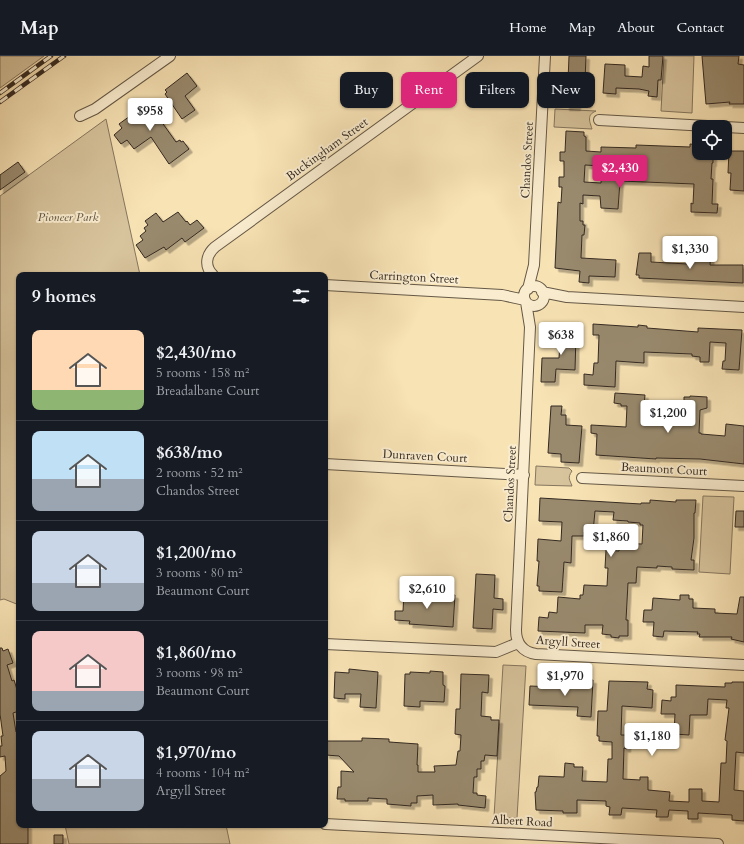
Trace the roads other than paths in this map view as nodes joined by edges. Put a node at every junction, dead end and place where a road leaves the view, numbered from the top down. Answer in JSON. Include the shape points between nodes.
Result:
{"nodes":[{"id":1,"x":170,"y":56,"type":"edge"},
{"id":2,"x":478,"y":56,"type":"edge"},
{"id":3,"x":545,"y":56,"type":"edge"},
{"id":4,"x":80,"y":116,"type":"dead end"},
{"id":5,"x":599,"y":120,"type":"dead end"},
{"id":6,"x":744,"y":128,"type":"edge"},
{"id":7,"x":534,"y":265,"type":"junction"},
{"id":8,"x":211,"y":272,"type":"edge"},
{"id":9,"x":328,"y":285,"type":"edge"},
{"id":10,"x":526,"y":295,"type":"junction"},
{"id":11,"x":541,"y":297,"type":"junction"},
{"id":12,"x":744,"y":307,"type":"edge"},
{"id":13,"x":530,"y":327,"type":"junction"},
{"id":14,"x":328,"y":464,"type":"edge"},
{"id":15,"x":524,"y":474,"type":"junction"},
{"id":16,"x":582,"y":478,"type":"dead end"},
{"id":17,"x":744,"y":486,"type":"edge"},
{"id":18,"x":518,"y":643,"type":"junction"},
{"id":19,"x":328,"y":644,"type":"edge"},
{"id":20,"x":744,"y":665,"type":"edge"},
{"id":21,"x":328,"y":824,"type":"edge"},
{"id":22,"x":718,"y":844,"type":"edge"}],
"edges":[{"from":1,"to":4,"type":"street","via":[[95,109]]},
{"from":2,"to":8,"type":"street","name":"Buckingham Street","via":[[210,251],[207,262]]},
{"from":3,"to":7,"type":"street","name":"Chandos Street"},
{"from":5,"to":6,"type":"street"},
{"from":7,"to":10,"type":"street"},
{"from":7,"to":11,"type":"street"},
{"from":9,"to":10,"type":"street","name":"Carrington Street"},
{"from":10,"to":11,"type":"street","via":[[533,287]]},
{"from":10,"to":11,"type":"street","via":[[531,306]]},
{"from":10,"to":13,"type":"street"},
{"from":11,"to":12,"type":"street"},
{"from":11,"to":13,"type":"street"},
{"from":13,"to":15,"type":"street","name":"Chandos Street"},
{"from":14,"to":15,"type":"street","name":"Dunraven Court"},
{"from":15,"to":18,"type":"street","name":"Chandos Street","via":[[516,630]]},
{"from":16,"to":17,"type":"street","name":"Beaumont Court"},
{"from":18,"to":19,"type":"street","via":[[496,652]]},
{"from":18,"to":20,"type":"street","name":"Argyll Street","via":[[524,650],[536,654]]},
{"from":21,"to":22,"type":"street","name":"Albert Road"}]}
